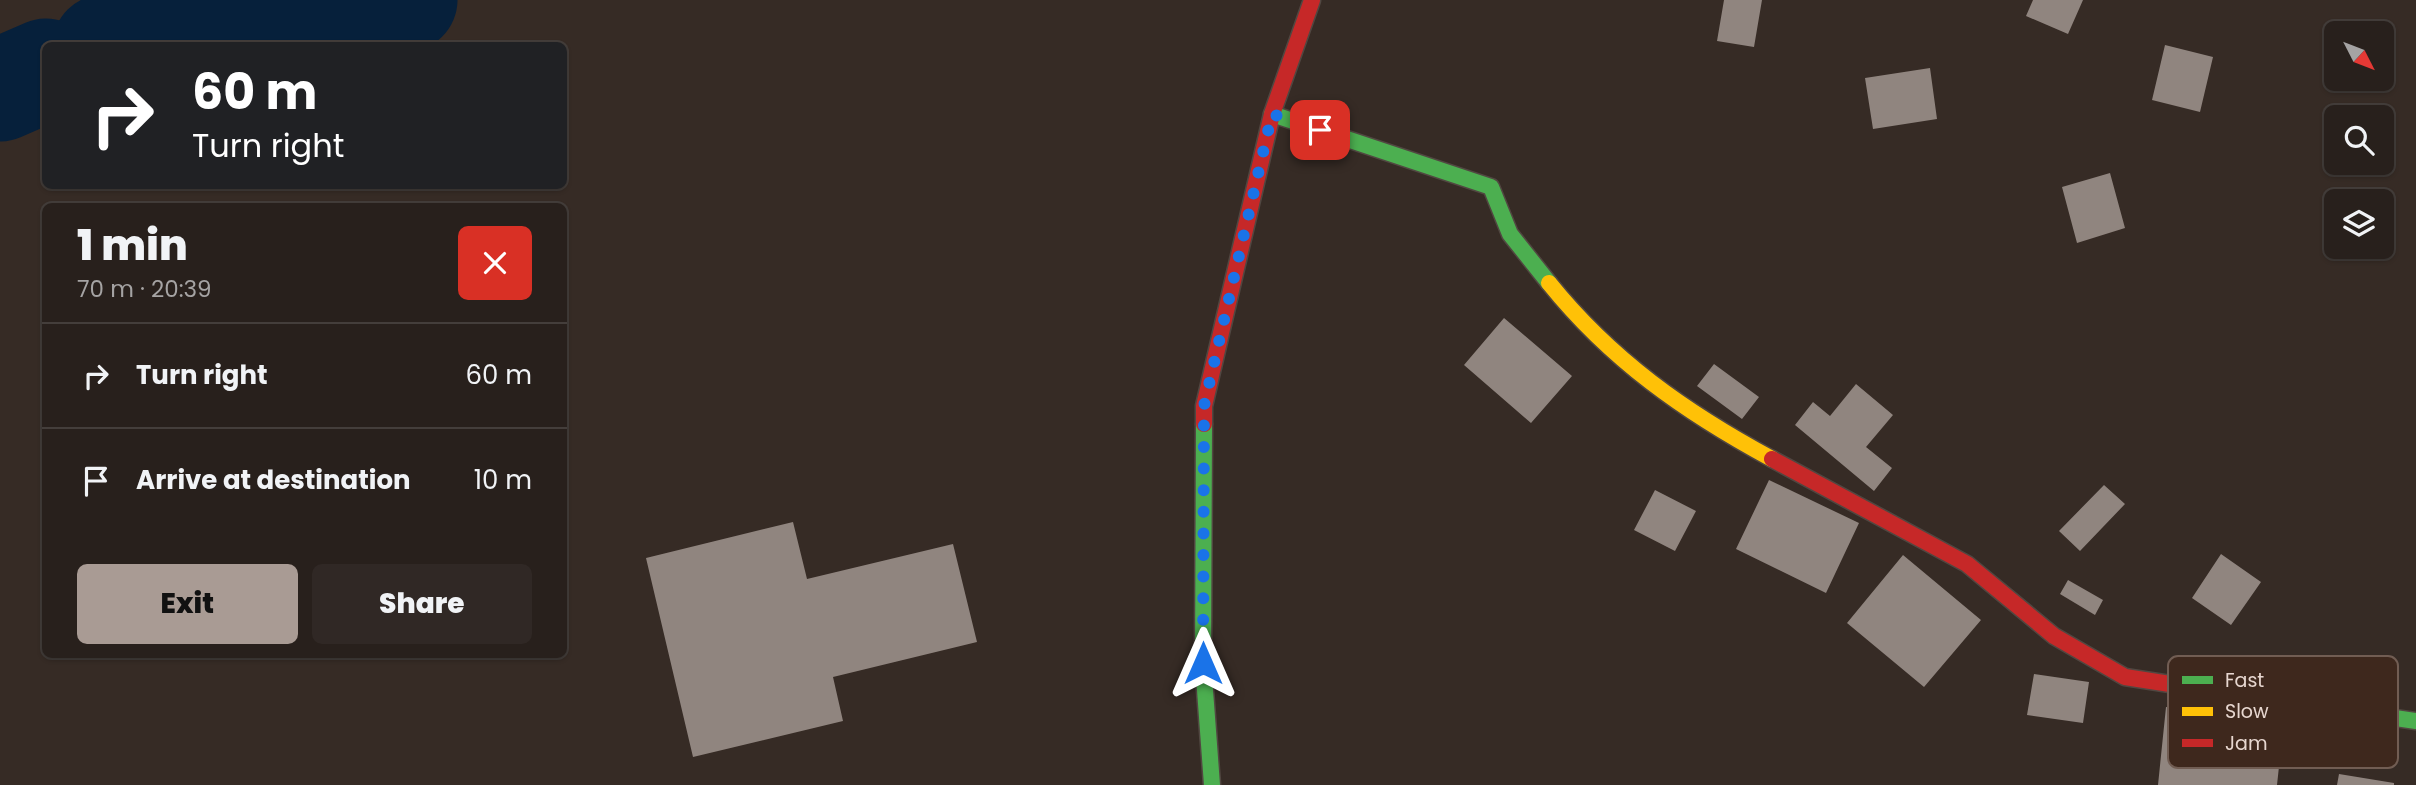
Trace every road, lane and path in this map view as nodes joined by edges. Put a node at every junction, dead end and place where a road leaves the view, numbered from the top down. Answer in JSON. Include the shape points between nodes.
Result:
{"nodes":[{"id":1,"x":1312,"y":0,"type":"edge"},
{"id":2,"x":1272,"y":114,"type":"junction"},
{"id":3,"x":2168,"y":684,"type":"edge"},
{"id":4,"x":2398,"y":718,"type":"edge"},
{"id":5,"x":2416,"y":721,"type":"edge"},
{"id":6,"x":1212,"y":785,"type":"edge"}],
"edges":[{"from":1,"to":2,"type":"street"},
{"from":2,"to":3,"type":"street","via":[[1491,187],[1510,233],[1571,310],[1647,382],[1732,436],[1967,564],[2054,636],[2125,677]]},
{"from":2,"to":6,"type":"street","via":[[1204,406],[1203,663]]},
{"from":4,"to":5,"type":"street"}]}
